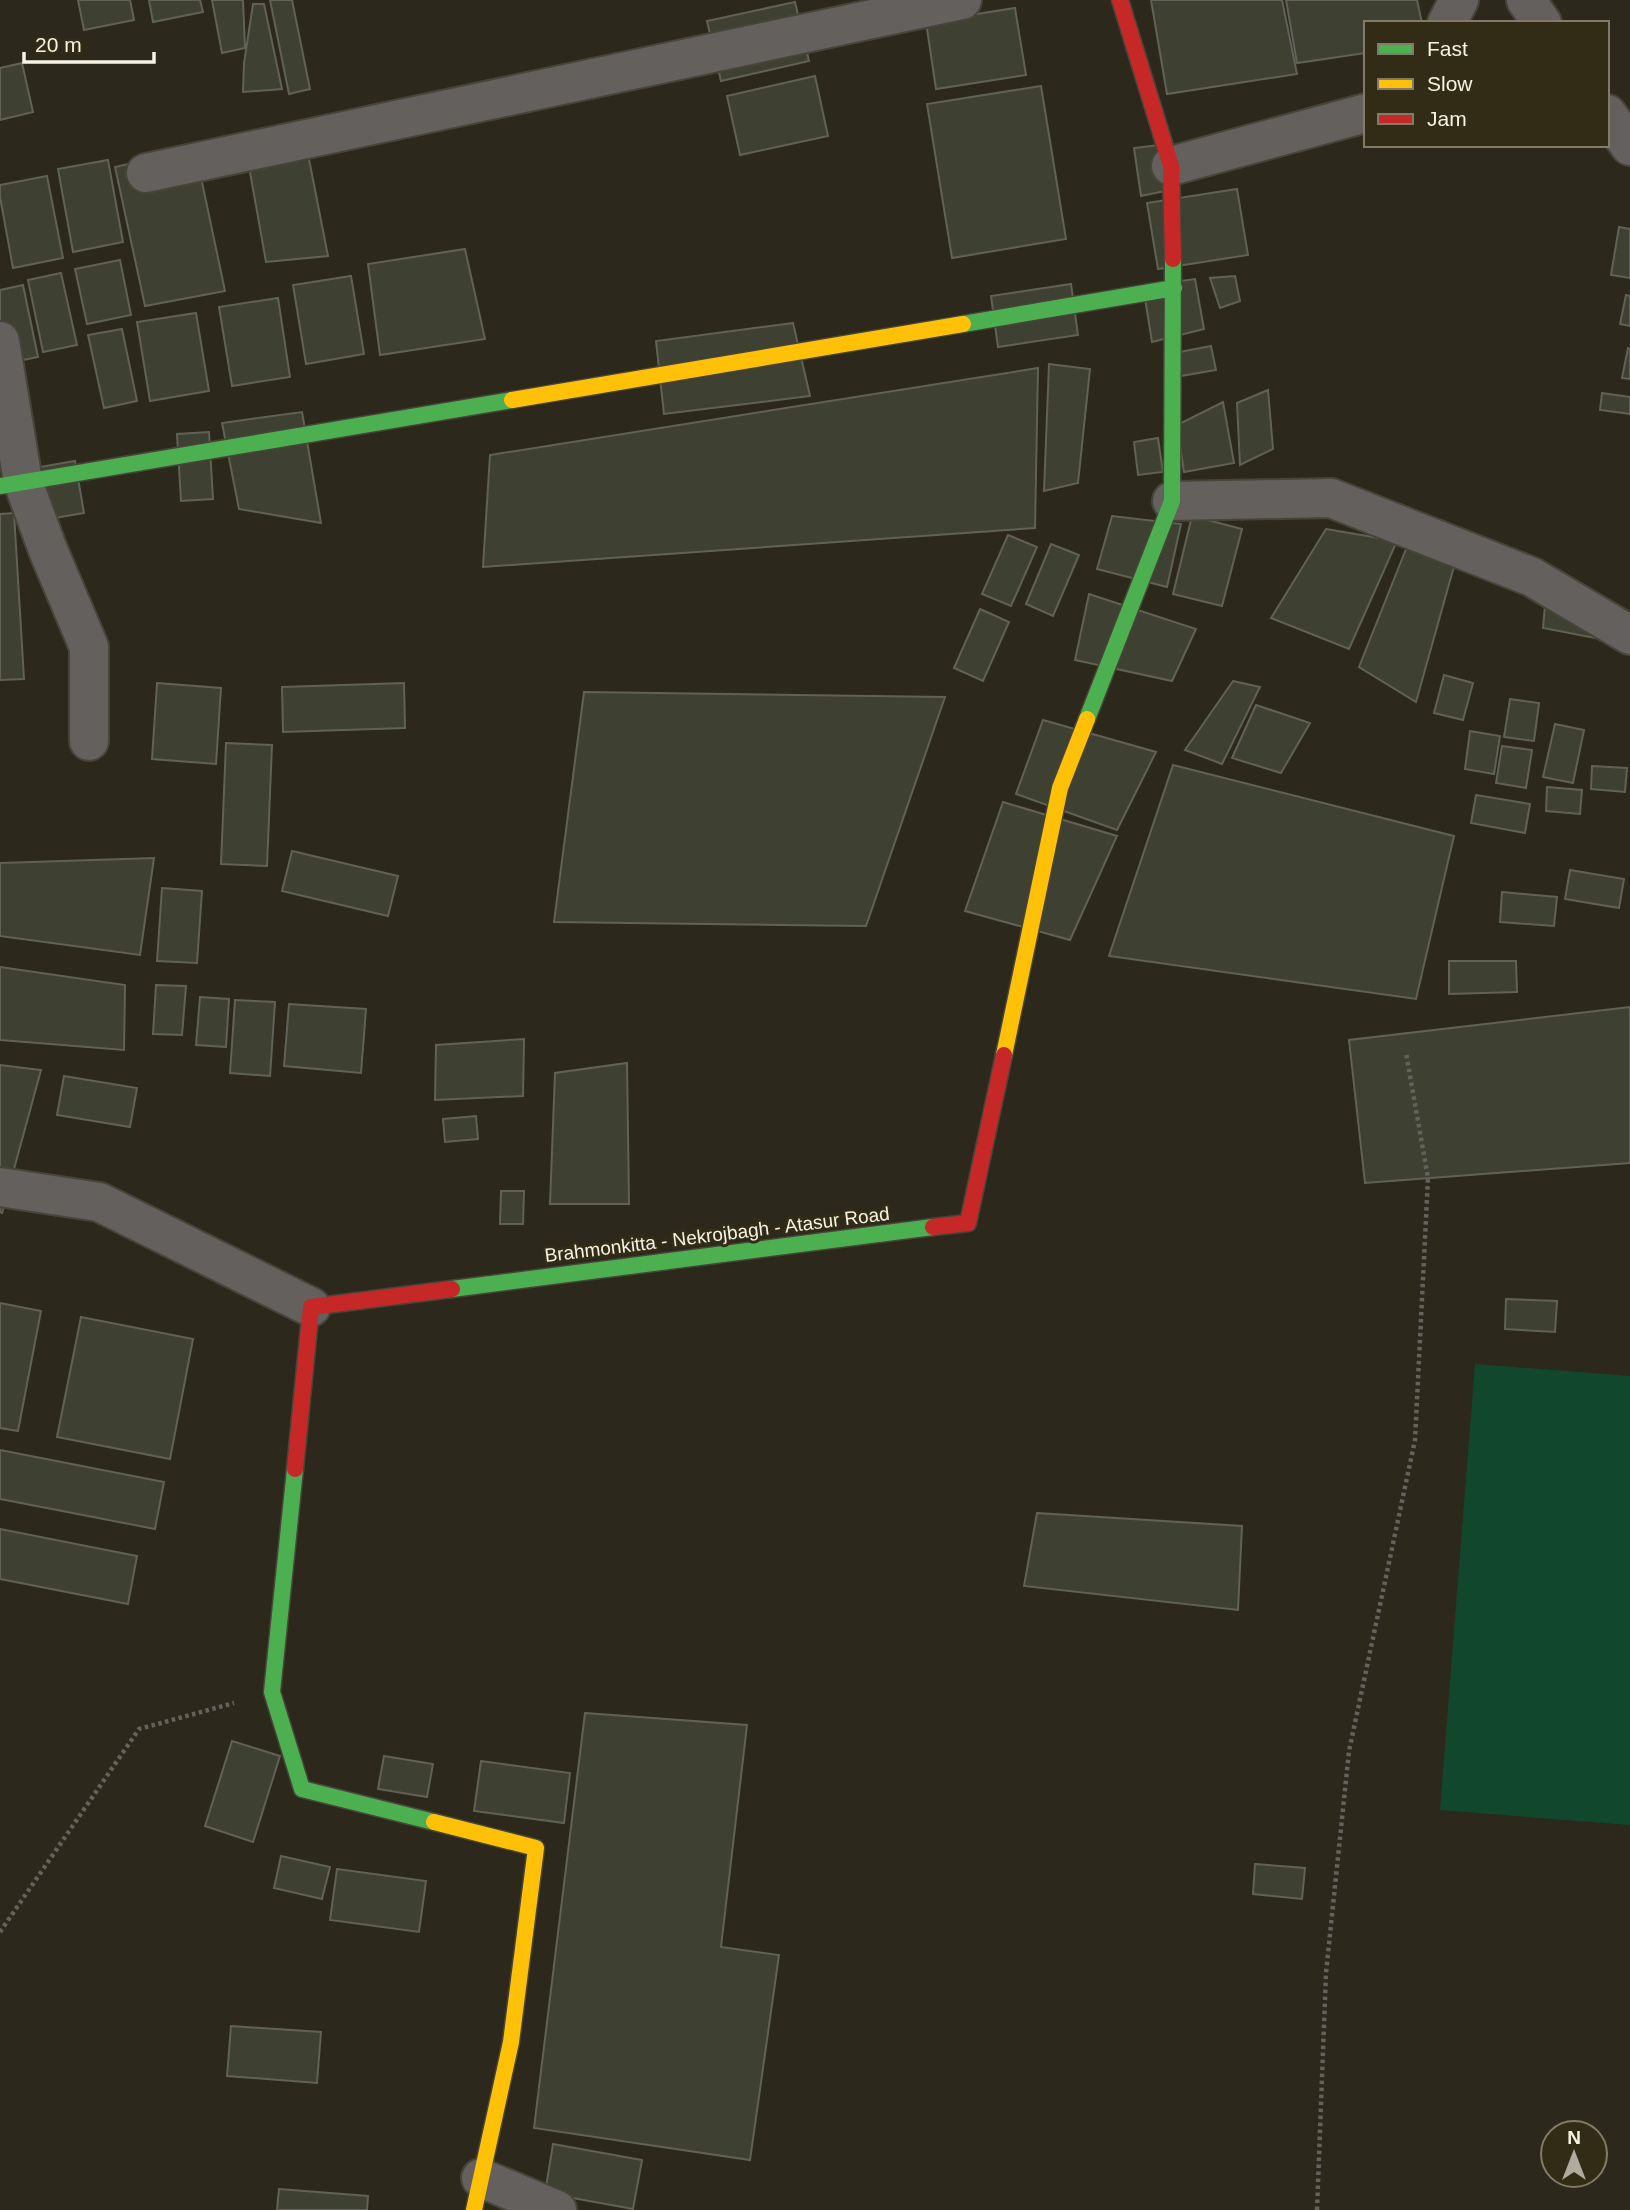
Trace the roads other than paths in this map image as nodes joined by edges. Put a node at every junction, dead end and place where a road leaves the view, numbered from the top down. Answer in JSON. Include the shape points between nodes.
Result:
{"nodes":[{"id":1,"x":962,"y":0,"type":"edge"},
{"id":2,"x":1120,"y":0,"type":"edge"},
{"id":3,"x":1459,"y":0,"type":"edge"},
{"id":4,"x":1526,"y":0,"type":"edge"},
{"id":5,"x":1448,"y":21,"type":"edge"},
{"id":6,"x":1541,"y":21,"type":"edge"},
{"id":7,"x":1364,"y":114,"type":"edge"},
{"id":8,"x":1609,"y":117,"type":"edge"},
{"id":9,"x":1630,"y":146,"type":"edge"},
{"id":10,"x":1171,"y":166,"type":"junction"},
{"id":11,"x":146,"y":173,"type":"dead end"},
{"id":12,"x":1174,"y":288,"type":"junction"},
{"id":13,"x":0,"y":341,"type":"edge"},
{"id":14,"x":11,"y":484,"type":"edge"},
{"id":15,"x":1172,"y":501,"type":"junction"},
{"id":16,"x":1630,"y":635,"type":"edge"},
{"id":17,"x":89,"y":741,"type":"dead end"},
{"id":18,"x":0,"y":1187,"type":"edge"},
{"id":19,"x":311,"y":1307,"type":"junction"},
{"id":20,"x":477,"y":2194,"type":"edge"},
{"id":21,"x":557,"y":2210,"type":"edge"}],
"edges":[{"from":1,"to":11,"type":"street"},
{"from":2,"to":10,"type":"street","name":"Brahmonkitta - Nekrojbagh - Atasur Road"},
{"from":3,"to":5,"type":"street"},
{"from":4,"to":6,"type":"street"},
{"from":7,"to":10,"type":"street"},
{"from":8,"to":9,"type":"street"},
{"from":10,"to":12,"type":"street","name":"Brahmonkitta - Nekrojbagh - Atasur Road"},
{"from":12,"to":14,"type":"street"},
{"from":12,"to":15,"type":"street","name":"Brahmonkitta - Nekrojbagh - Atasur Road"},
{"from":13,"to":14,"type":"street"},
{"from":14,"to":17,"type":"street","via":[[48,550],[89,647]]},
{"from":15,"to":16,"type":"street","via":[[1331,498],[1532,578]]},
{"from":15,"to":19,"type":"street","name":"Brahmonkitta - Nekrojbagh - Atasur Road","via":[[1060,788],[968,1223]]},
{"from":18,"to":19,"type":"street","via":[[99,1202]]},
{"from":19,"to":20,"type":"street","via":[[272,1692],[302,1789],[536,1848],[512,2042]]},
{"from":20,"to":21,"type":"street"}]}
